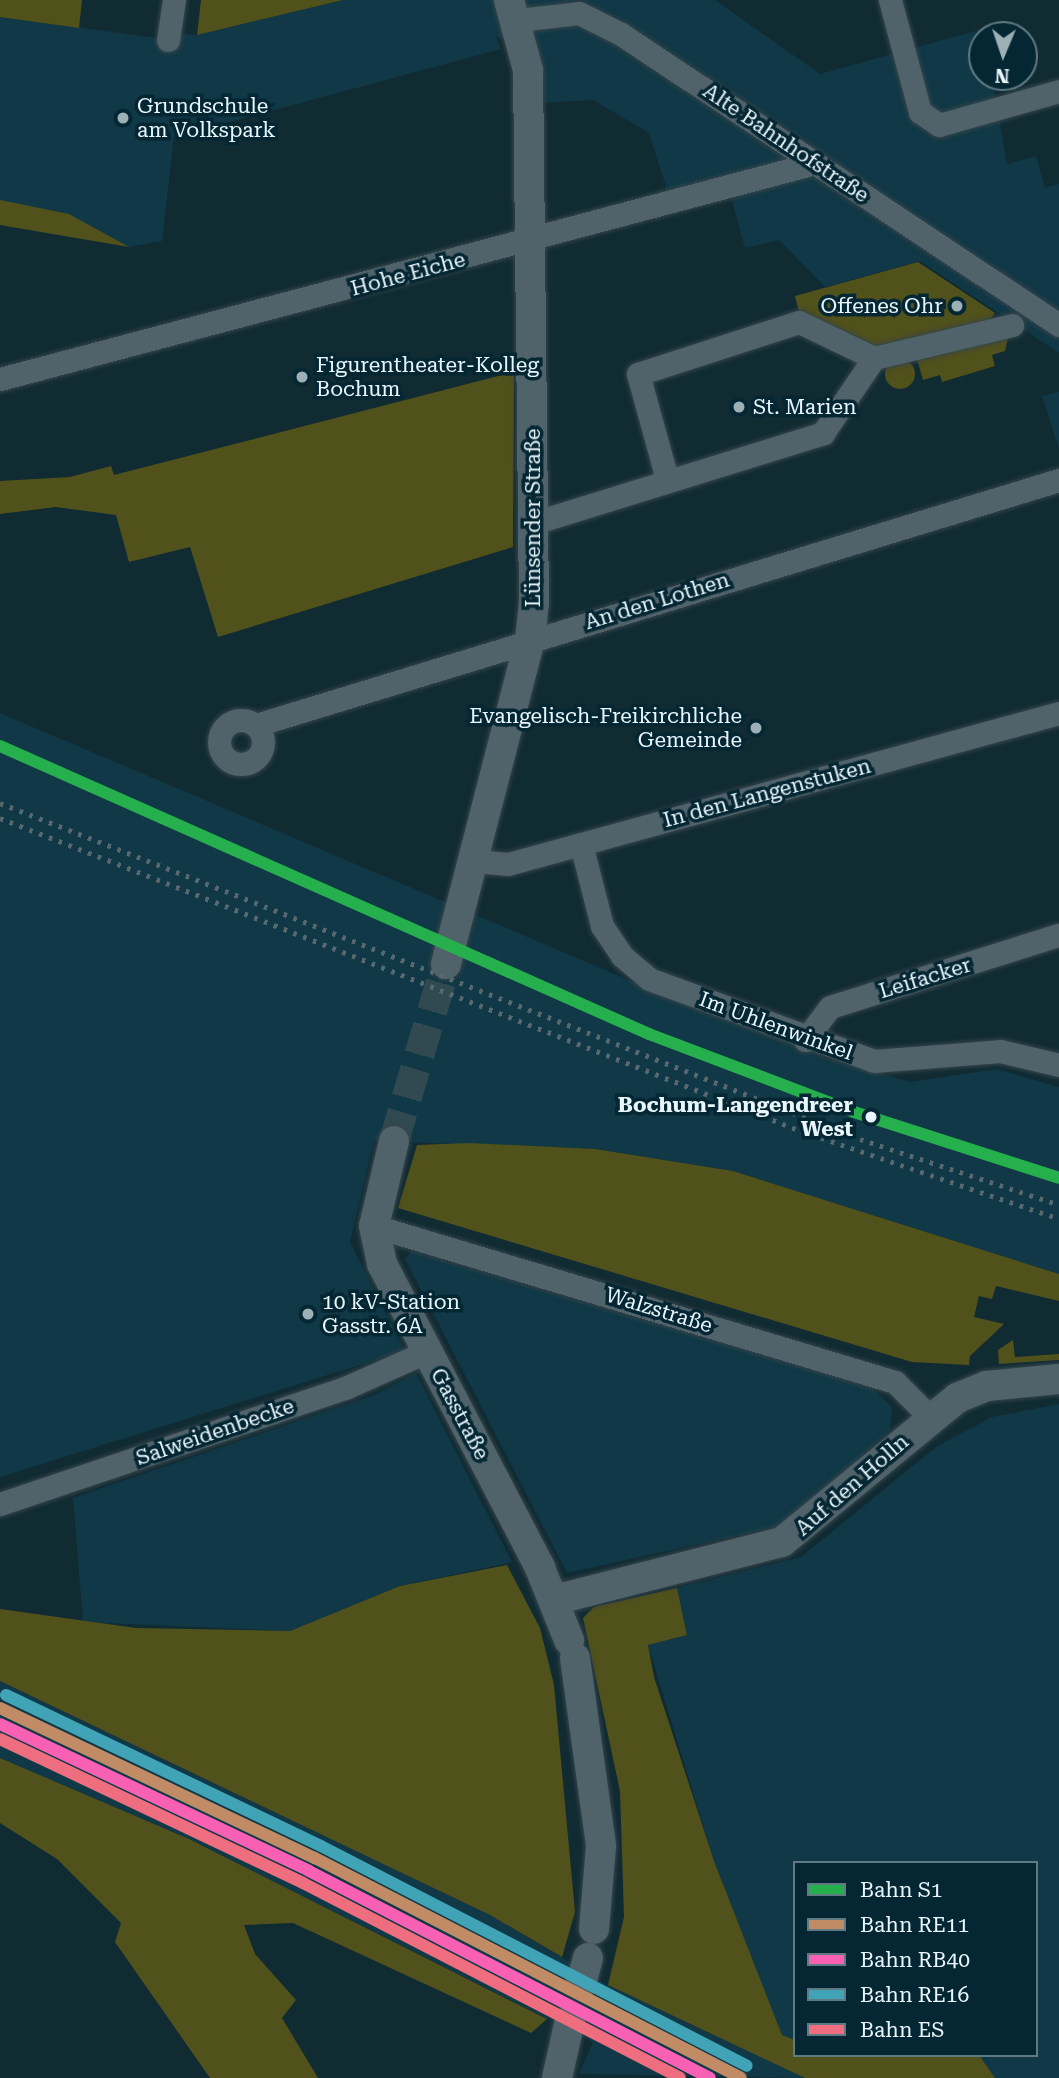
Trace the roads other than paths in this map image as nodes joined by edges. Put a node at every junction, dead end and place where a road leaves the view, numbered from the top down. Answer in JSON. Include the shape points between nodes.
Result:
{"nodes":[{"id":1,"x":174,"y":0,"type":"edge"},
{"id":2,"x":890,"y":0,"type":"edge"},
{"id":3,"x":513,"y":10,"type":"edge"},
{"id":4,"x":168,"y":40,"type":"dead end"},
{"id":5,"x":1059,"y":91,"type":"edge"},
{"id":6,"x":815,"y":163,"type":"junction"},
{"id":7,"x":531,"y":240,"type":"junction"},
{"id":8,"x":1012,"y":325,"type":"dead end"},
{"id":9,"x":1059,"y":325,"type":"edge"},
{"id":10,"x":874,"y":358,"type":"junction"},
{"id":11,"x":0,"y":379,"type":"edge"},
{"id":12,"x":667,"y":480,"type":"junction"},
{"id":13,"x":1059,"y":480,"type":"edge"},
{"id":14,"x":533,"y":523,"type":"junction"},
{"id":15,"x":530,"y":640,"type":"junction"},
{"id":16,"x":1059,"y":713,"type":"edge"},
{"id":17,"x":256,"y":726,"type":"dead end"},
{"id":18,"x":581,"y":844,"type":"junction"},
{"id":19,"x":474,"y":861,"type":"junction"},
{"id":20,"x":1059,"y":935,"type":"edge"},
{"id":21,"x":446,"y":964,"type":"tunnel mouth"},
{"id":22,"x":805,"y":1040,"type":"junction"},
{"id":23,"x":1059,"y":1065,"type":"edge"},
{"id":24,"x":394,"y":1140,"type":"tunnel mouth"},
{"id":25,"x":374,"y":1226,"type":"junction"},
{"id":26,"x":426,"y":1352,"type":"junction"},
{"id":27,"x":1059,"y":1379,"type":"edge"},
{"id":28,"x":930,"y":1417,"type":"junction"},
{"id":29,"x":0,"y":1504,"type":"edge"},
{"id":30,"x":554,"y":1600,"type":"junction"},
{"id":31,"x":594,"y":1929,"type":"dead end"},
{"id":32,"x":570,"y":2020,"type":"dead end"},
{"id":33,"x":557,"y":2078,"type":"edge"}],
"edges":[{"from":1,"to":4,"type":"street"},
{"from":2,"to":5,"type":"street","via":[[920,112],[939,125]]},
{"from":3,"to":6,"type":"street","name":"Alte Bahnhofstraße","via":[[579,13]]},
{"from":3,"to":7,"type":"street","name":"Lünsender Straße","via":[[528,70]]},
{"from":6,"to":7,"type":"street","name":"Hohe Eiche"},
{"from":6,"to":9,"type":"street","name":"Alte Bahnhofstraße"},
{"from":7,"to":11,"type":"street","name":"Hohe Eiche"},
{"from":7,"to":14,"type":"street","name":"Lünsender Straße"},
{"from":8,"to":10,"type":"street"},
{"from":10,"to":12,"type":"street","via":[[822,433]]},
{"from":10,"to":12,"type":"street","via":[[799,322],[638,374]]},
{"from":12,"to":14,"type":"street"},
{"from":13,"to":15,"type":"street","name":"An den Lothen"},
{"from":14,"to":15,"type":"street","name":"Lünsender Straße"},
{"from":15,"to":17,"type":"street","name":"An den Lothen"},
{"from":15,"to":19,"type":"street","name":"Lünsender Straße"},
{"from":16,"to":18,"type":"street","name":"In den Langenstuken"},
{"from":18,"to":19,"type":"street","name":"In den Langenstuken","via":[[508,864]]},
{"from":18,"to":22,"type":"street","name":"Im Uhlenwinkel","via":[[602,926],[635,969]]},
{"from":19,"to":21,"type":"street","name":"Lünsender Straße"},
{"from":20,"to":22,"type":"street","name":"Leifacker","via":[[830,1007]]},
{"from":22,"to":23,"type":"street","name":"Im Uhlenwinkel","via":[[894,1063],[1000,1051]]},
{"from":24,"to":25,"type":"street"},
{"from":25,"to":26,"type":"street","name":"Gasstraße","via":[[382,1264]]},
{"from":25,"to":28,"type":"street","name":"Walzstraße","via":[[894,1381]]},
{"from":26,"to":29,"type":"street","name":"Salweidenbecke","via":[[347,1387]]},
{"from":26,"to":30,"type":"street","name":"Gasstraße"},
{"from":27,"to":28,"type":"street","name":"Auf den Holln","via":[[988,1387]]},
{"from":28,"to":30,"type":"street","name":"Auf den Holln","via":[[782,1542]]},
{"from":30,"to":31,"type":"street","name":"Gasstraße","via":[[572,1649],[601,1846]]},
{"from":32,"to":33,"type":"street"}]}
